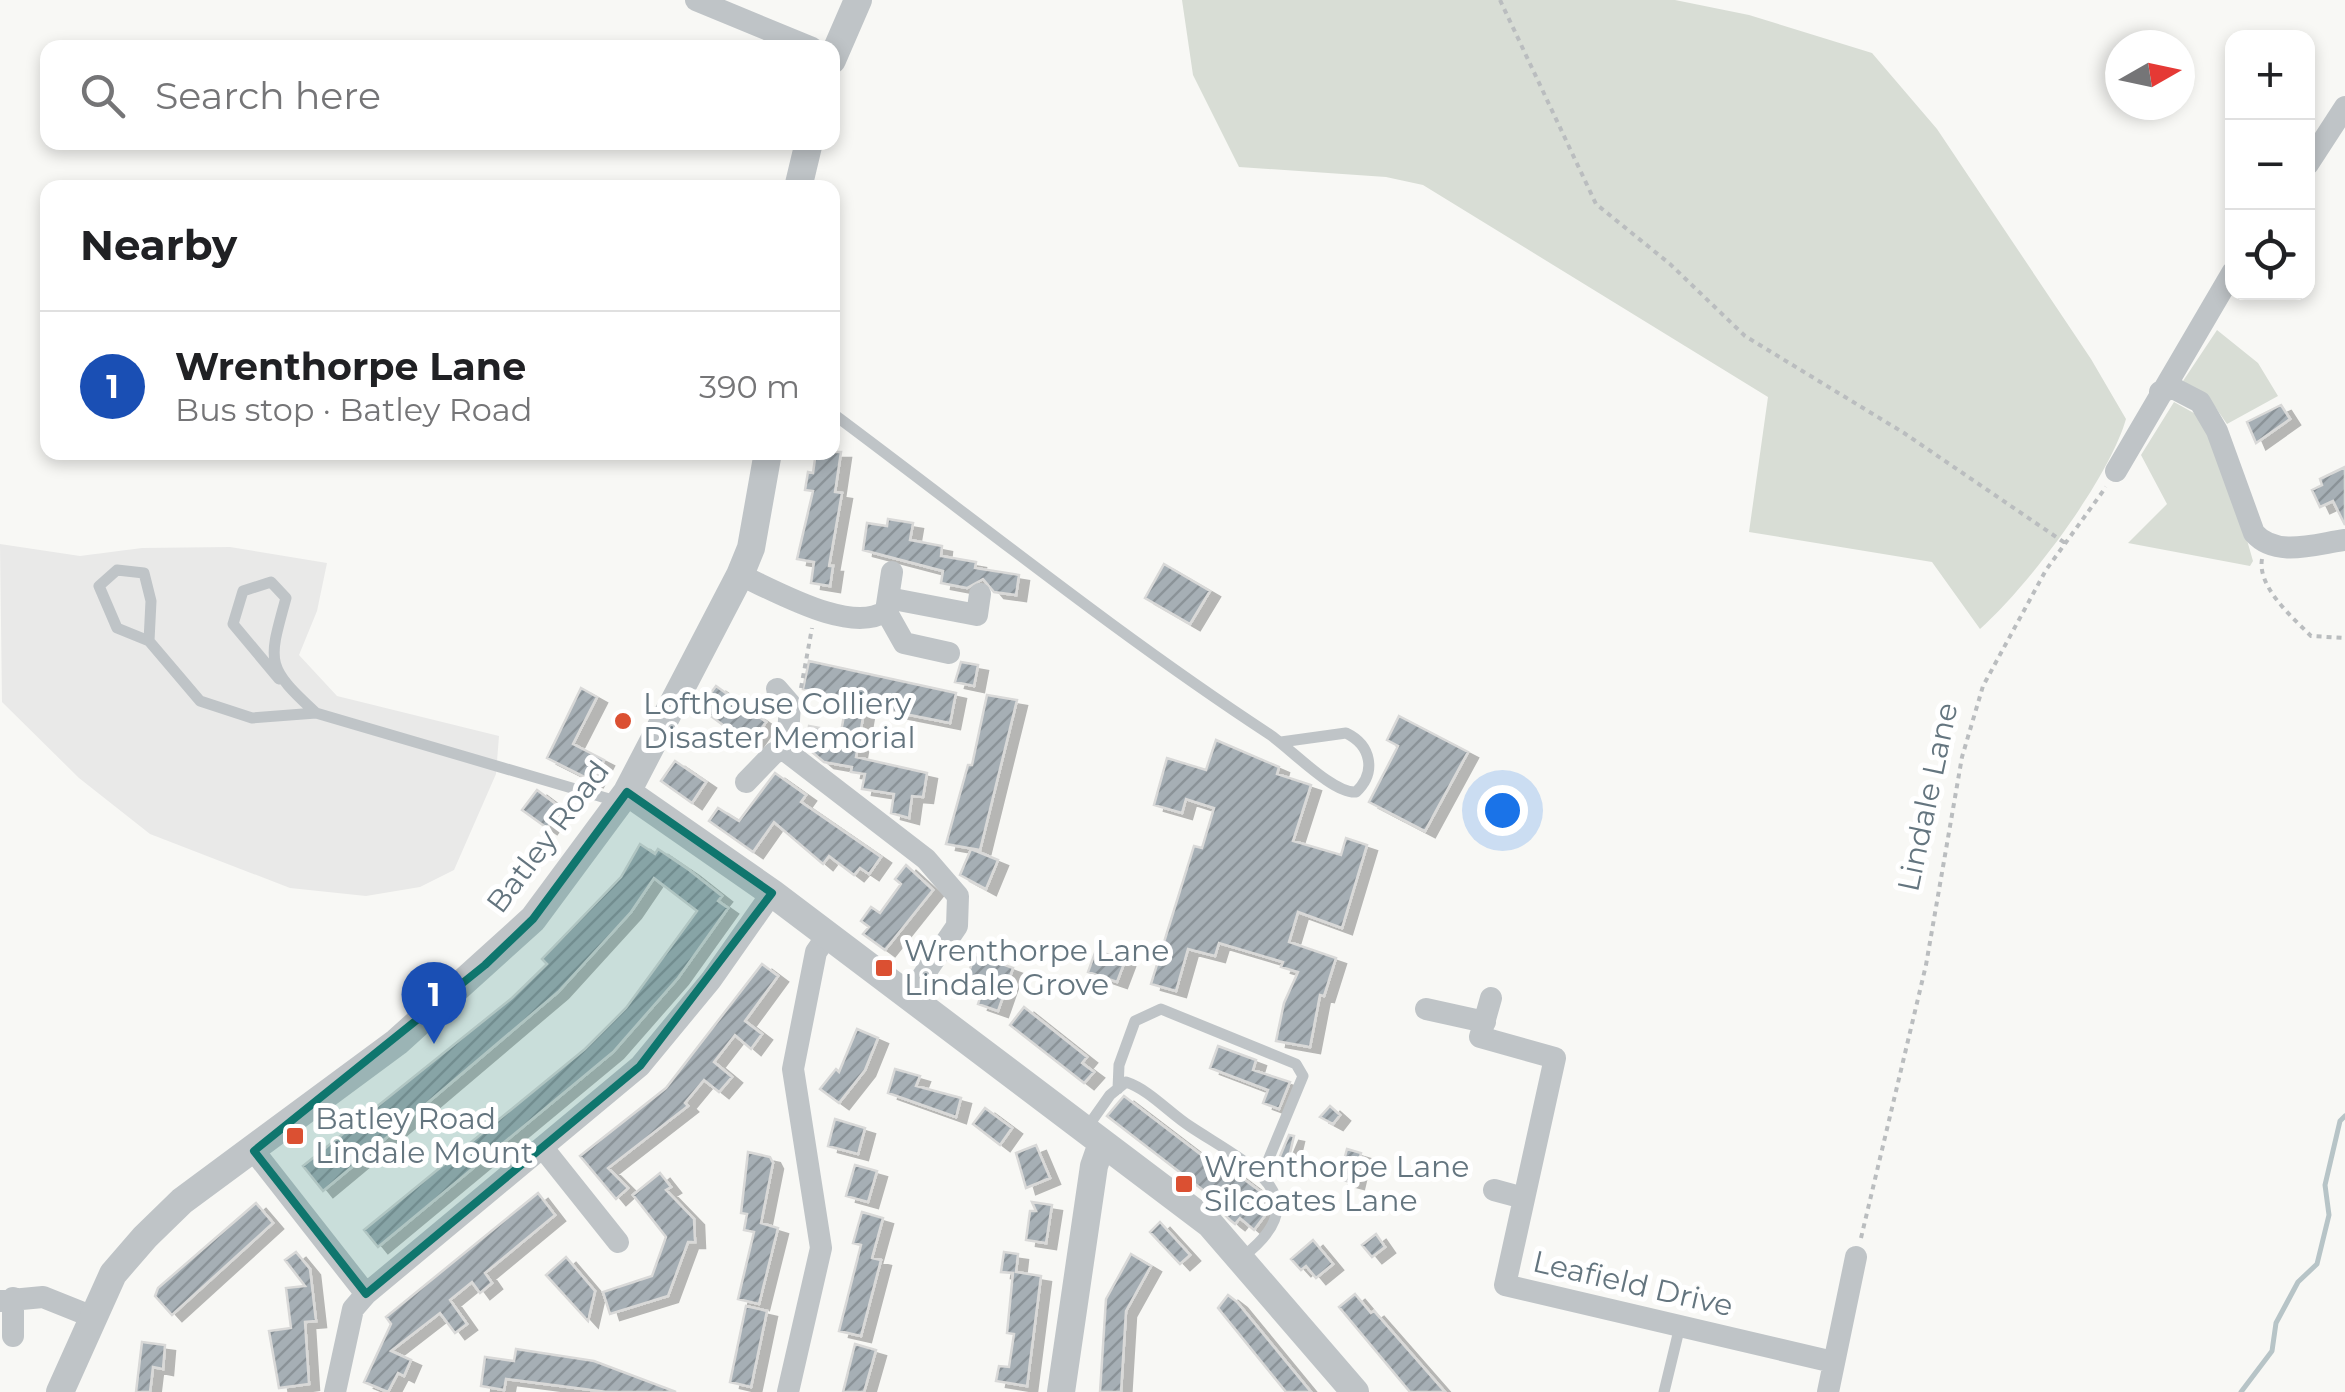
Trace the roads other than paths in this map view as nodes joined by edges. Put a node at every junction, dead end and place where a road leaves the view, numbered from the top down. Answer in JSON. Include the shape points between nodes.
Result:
{"nodes":[{"id":1,"x":696,"y":0,"type":"edge"},
{"id":2,"x":858,"y":0,"type":"edge"},
{"id":3,"x":793,"y":40,"type":"edge"},
{"id":4,"x":840,"y":42,"type":"edge"},
{"id":5,"x":2345,"y":107,"type":"edge"},
{"id":6,"x":806,"y":150,"type":"edge"},
{"id":7,"x":2315,"y":153,"type":"edge"},
{"id":8,"x":800,"y":180,"type":"edge"},
{"id":9,"x":2225,"y":285,"type":"edge"},
{"id":10,"x":2160,"y":392,"type":"junction"},
{"id":11,"x":840,"y":419,"type":"edge"},
{"id":12,"x":767,"y":460,"type":"edge"},
{"id":13,"x":2116,"y":471,"type":"road end"},
{"id":14,"x":2345,"y":540,"type":"edge"},
{"id":15,"x":892,"y":572,"type":"dead end"},
{"id":16,"x":740,"y":576,"type":"junction"},
{"id":17,"x":980,"y":594,"type":"dead end"},
{"id":18,"x":893,"y":604,"type":"junction"},
{"id":19,"x":149,"y":642,"type":"junction"},
{"id":20,"x":948,"y":654,"type":"dead end"},
{"id":21,"x":279,"y":679,"type":"junction"},
{"id":22,"x":776,"y":690,"type":"dead end"},
{"id":23,"x":316,"y":713,"type":"junction"},
{"id":24,"x":1281,"y":742,"type":"junction"},
{"id":25,"x":786,"y":748,"type":"junction"},
{"id":26,"x":746,"y":782,"type":"dead end"},
{"id":27,"x":624,"y":797,"type":"junction"},
{"id":28,"x":772,"y":893,"type":"junction"},
{"id":29,"x":827,"y":936,"type":"junction"},
{"id":30,"x":908,"y":998,"type":"junction"},
{"id":31,"x":1491,"y":998,"type":"dead end"},
{"id":32,"x":1426,"y":1008,"type":"dead end"},
{"id":33,"x":1485,"y":1022,"type":"junction"},
{"id":34,"x":1118,"y":1089,"type":"junction"},
{"id":35,"x":1092,"y":1140,"type":"junction"},
{"id":36,"x":544,"y":1148,"type":"junction"},
{"id":37,"x":254,"y":1152,"type":"junction"},
{"id":38,"x":1262,"y":1175,"type":"junction"},
{"id":39,"x":1494,"y":1190,"type":"dead end"},
{"id":40,"x":1524,"y":1198,"type":"junction"},
{"id":41,"x":621,"y":1245,"type":"dead end"},
{"id":42,"x":1856,"y":1257,"type":"road end"},
{"id":43,"x":1241,"y":1258,"type":"junction"},
{"id":44,"x":366,"y":1294,"type":"junction"},
{"id":45,"x":7,"y":1299,"type":"edge"},
{"id":46,"x":93,"y":1317,"type":"junction"},
{"id":47,"x":1680,"y":1326,"type":"junction"},
{"id":48,"x":13,"y":1336,"type":"dead end"},
{"id":49,"x":1833,"y":1362,"type":"junction"},
{"id":50,"x":60,"y":1392,"type":"edge"},
{"id":51,"x":335,"y":1392,"type":"edge"},
{"id":52,"x":788,"y":1392,"type":"edge"},
{"id":53,"x":1060,"y":1392,"type":"edge"},
{"id":54,"x":1355,"y":1392,"type":"edge"},
{"id":55,"x":1664,"y":1392,"type":"edge"},
{"id":56,"x":1828,"y":1392,"type":"edge"}],
"edges":[{"from":1,"to":3,"type":"street"},
{"from":2,"to":4,"type":"street"},
{"from":5,"to":7,"type":"street"},
{"from":6,"to":8,"type":"street"},
{"from":9,"to":10,"type":"street"},
{"from":10,"to":13,"type":"street"},
{"from":10,"to":14,"type":"street","via":[[2173,388],[2200,402],[2264,545]]},
{"from":11,"to":24,"type":"lane","via":[[1185,679]]},
{"from":12,"to":16,"type":"street","name":"Batley Road"},
{"from":15,"to":18,"type":"street"},
{"from":16,"to":18,"type":"street","via":[[815,609],[862,620]]},
{"from":16,"to":27,"type":"street","name":"Batley Road"},
{"from":17,"to":18,"type":"street","via":[[977,616]]},
{"from":18,"to":20,"type":"street","via":[[904,644]]},
{"from":19,"to":19,"type":"lane","via":[[118,628],[105,600],[99,586],[117,570],[144,573]]},
{"from":19,"to":23,"type":"lane","via":[[200,701],[252,718]]},
{"from":21,"to":21,"type":"lane","via":[[271,650],[286,598],[271,582],[243,592],[234,624]]},
{"from":21,"to":23,"type":"lane"},
{"from":22,"to":25,"type":"street","via":[[787,696]]},
{"from":23,"to":27,"type":"lane"},
{"from":24,"to":24,"type":"lane","via":[[1348,792],[1366,783],[1368,754],[1346,733]]},
{"from":25,"to":26,"type":"street"},
{"from":25,"to":30,"type":"street","via":[[926,858],[958,896],[957,926]]},
{"from":27,"to":28,"type":"street"},
{"from":27,"to":37,"type":"street","name":"Batley Road","via":[[533,919],[396,1042]]},
{"from":28,"to":29,"type":"street"},
{"from":28,"to":36,"type":"street","via":[[640,1066]]},
{"from":29,"to":30,"type":"street"},
{"from":29,"to":52,"type":"street","via":[[816,952],[793,1069],[820,1248]]},
{"from":30,"to":35,"type":"street"},
{"from":31,"to":33,"type":"street"},
{"from":32,"to":33,"type":"street","name":"Leafield Drive"},
{"from":33,"to":40,"type":"street","name":"Leafield Drive","via":[[1480,1037],[1555,1058]]},
{"from":34,"to":35,"type":"lane"},
{"from":34,"to":38,"type":"lane","via":[[1126,1082],[1136,1086]]},
{"from":34,"to":38,"type":"lane","via":[[1135,1021],[1161,1009],[1296,1064],[1303,1076],[1298,1093]]},
{"from":35,"to":43,"type":"street","via":[[1210,1224]]},
{"from":35,"to":53,"type":"street"},
{"from":36,"to":41,"type":"street"},
{"from":36,"to":44,"type":"street"},
{"from":37,"to":44,"type":"street"},
{"from":37,"to":46,"type":"street","name":"Batley Road","via":[[182,1201],[146,1237],[114,1274]]},
{"from":38,"to":43,"type":"lane","via":[[1275,1193],[1276,1223]]},
{"from":39,"to":40,"type":"street"},
{"from":40,"to":47,"type":"street","name":"Leafield Drive","via":[[1504,1285]]},
{"from":42,"to":49,"type":"street"},
{"from":43,"to":54,"type":"street"},
{"from":44,"to":51,"type":"street","via":[[353,1309]]},
{"from":45,"to":46,"type":"street","via":[[43,1297]]},
{"from":45,"to":48,"type":"street"},
{"from":46,"to":50,"type":"street","name":"Batley Road"},
{"from":47,"to":49,"type":"street","name":"Leafield Drive"},
{"from":47,"to":55,"type":"lane"},
{"from":49,"to":56,"type":"street"}]}
